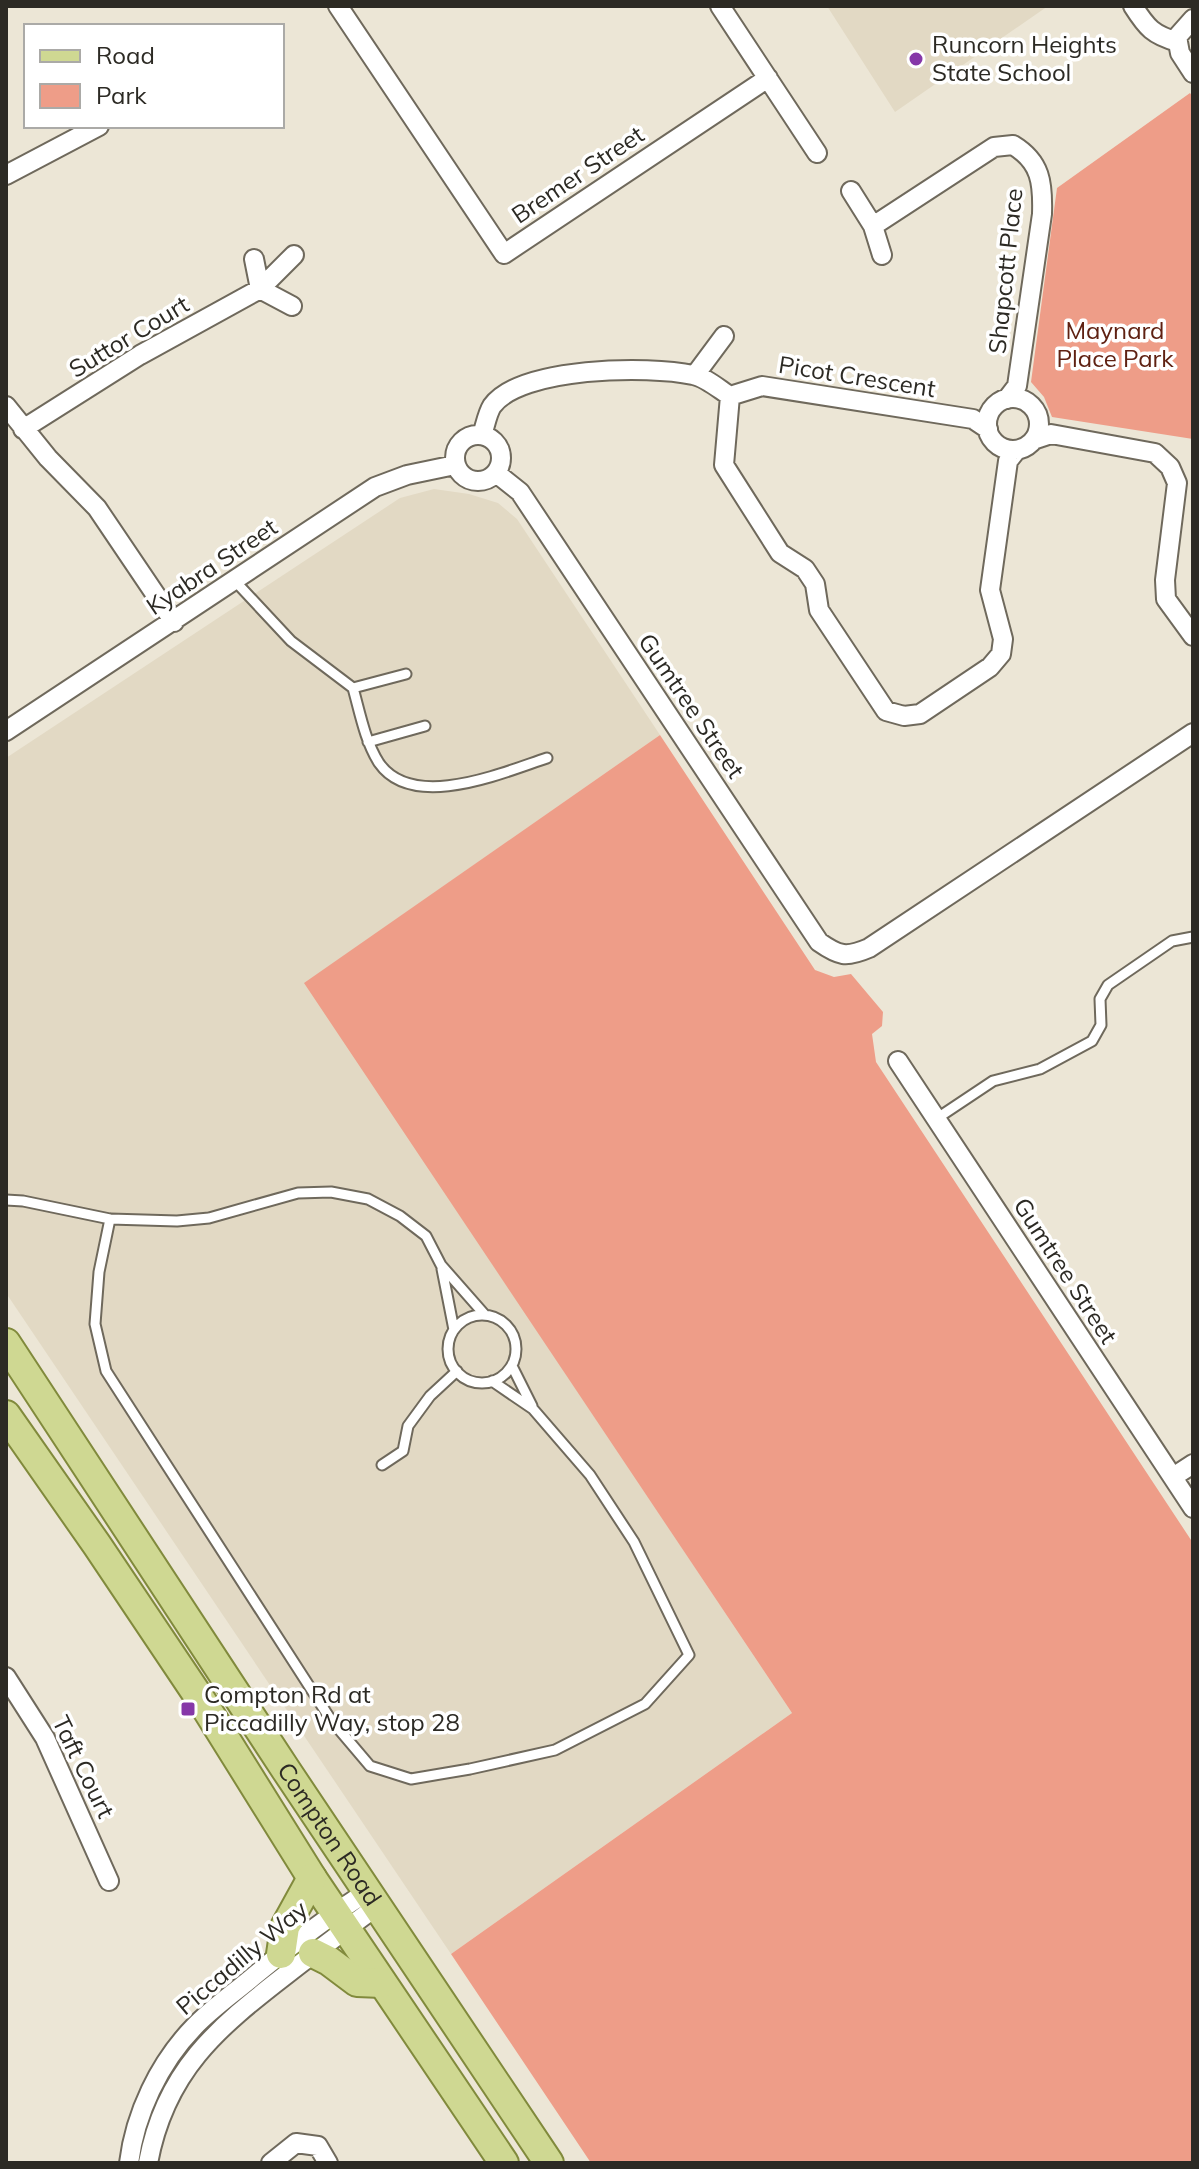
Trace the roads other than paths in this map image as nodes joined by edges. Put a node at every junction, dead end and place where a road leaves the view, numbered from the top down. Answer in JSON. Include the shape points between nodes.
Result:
{"nodes":[{"id":1,"x":338,"y":6,"type":"edge"},
{"id":2,"x":720,"y":6,"type":"edge"},
{"id":3,"x":1133,"y":6,"type":"edge"},
{"id":4,"x":1193,"y":19,"type":"edge"},
{"id":5,"x":1178,"y":42,"type":"junction"},
{"id":6,"x":1193,"y":73,"type":"edge"},
{"id":7,"x":768,"y":78,"type":"junction"},
{"id":8,"x":95,"y":128,"type":"edge"},
{"id":9,"x":817,"y":153,"type":"dead end"},
{"id":10,"x":6,"y":175,"type":"edge"},
{"id":11,"x":851,"y":191,"type":"dead end"},
{"id":12,"x":873,"y":226,"type":"junction"},
{"id":13,"x":294,"y":255,"type":"dead end"},
{"id":14,"x":882,"y":255,"type":"dead end"},
{"id":15,"x":254,"y":259,"type":"dead end"},
{"id":16,"x":260,"y":289,"type":"junction"},
{"id":17,"x":292,"y":306,"type":"dead end"},
{"id":18,"x":724,"y":336,"type":"dead end"},
{"id":19,"x":695,"y":375,"type":"junction"},
{"id":20,"x":1016,"y":395,"type":"junction"},
{"id":21,"x":730,"y":396,"type":"junction"},
{"id":22,"x":6,"y":406,"type":"edge"},
{"id":23,"x":983,"y":420,"type":"junction"},
{"id":24,"x":23,"y":429,"type":"junction"},
{"id":25,"x":1042,"y":432,"type":"junction"},
{"id":26,"x":482,"y":435,"type":"junction"},
{"id":27,"x":1008,"y":453,"type":"junction"},
{"id":28,"x":455,"y":465,"type":"junction"},
{"id":29,"x":496,"y":473,"type":"junction"},
{"id":30,"x":235,"y":581,"type":"junction"},
{"id":31,"x":174,"y":622,"type":"junction"},
{"id":32,"x":1193,"y":636,"type":"edge"},
{"id":33,"x":406,"y":674,"type":"dead end"},
{"id":34,"x":353,"y":688,"type":"junction"},
{"id":35,"x":425,"y":726,"type":"dead end"},
{"id":36,"x":6,"y":731,"type":"edge"},
{"id":37,"x":1193,"y":733,"type":"edge"},
{"id":38,"x":368,"y":742,"type":"junction"},
{"id":39,"x":547,"y":758,"type":"dead end"},
{"id":40,"x":1193,"y":937,"type":"edge"},
{"id":41,"x":898,"y":1061,"type":"dead end"},
{"id":42,"x":936,"y":1119,"type":"junction"},
{"id":43,"x":6,"y":1200,"type":"edge"},
{"id":44,"x":110,"y":1219,"type":"junction"},
{"id":45,"x":441,"y":1265,"type":"junction"},
{"id":46,"x":485,"y":1315,"type":"junction"},
{"id":47,"x":454,"y":1330,"type":"junction"},
{"id":48,"x":6,"y":1343,"type":"edge"},
{"id":49,"x":512,"y":1366,"type":"junction"},
{"id":50,"x":457,"y":1371,"type":"junction"},
{"id":51,"x":492,"y":1381,"type":"junction"},
{"id":52,"x":533,"y":1409,"type":"junction"},
{"id":53,"x":6,"y":1415,"type":"edge"},
{"id":54,"x":1193,"y":1464,"type":"edge"},
{"id":55,"x":382,"y":1465,"type":"dead end"},
{"id":56,"x":1173,"y":1477,"type":"junction"},
{"id":57,"x":1193,"y":1508,"type":"edge"},
{"id":58,"x":6,"y":1677,"type":"edge"},
{"id":59,"x":312,"y":1878,"type":"junction"},
{"id":60,"x":109,"y":1881,"type":"dead end"},
{"id":61,"x":372,"y":1899,"type":"junction"},
{"id":62,"x":340,"y":1921,"type":"junction"},
{"id":63,"x":313,"y":1953,"type":"junction"},
{"id":64,"x":281,"y":1954,"type":"junction"},
{"id":65,"x":382,"y":1983,"type":"junction"},
{"id":66,"x":129,"y":2163,"type":"edge"},
{"id":67,"x":148,"y":2163,"type":"edge"},
{"id":68,"x":271,"y":2163,"type":"edge"},
{"id":69,"x":328,"y":2163,"type":"edge"},
{"id":70,"x":504,"y":2163,"type":"edge"},
{"id":71,"x":549,"y":2163,"type":"edge"}],
"edges":[{"from":1,"to":7,"type":"street","name":"Bremer Street","via":[[504,254]]},
{"from":2,"to":7,"type":"street"},
{"from":3,"to":5,"type":"street","via":[[1151,31]]},
{"from":4,"to":5,"type":"street"},
{"from":5,"to":6,"type":"street"},
{"from":7,"to":9,"type":"street"},
{"from":8,"to":10,"type":"street"},
{"from":11,"to":12,"type":"street"},
{"from":12,"to":14,"type":"street"},
{"from":12,"to":20,"type":"street","name":"Shapcott Place","via":[[994,147],[1013,145],[1027,153],[1043,188],[1042,214]]},
{"from":13,"to":16,"type":"street","name":"Suttor Court"},
{"from":15,"to":16,"type":"street"},
{"from":16,"to":17,"type":"street"},
{"from":16,"to":24,"type":"street","name":"Suttor Court","via":[[140,355]]},
{"from":18,"to":19,"type":"street"},
{"from":19,"to":21,"type":"street"},
{"from":19,"to":26,"type":"street","via":[[623,369],[534,383],[507,393],[492,407]]},
{"from":20,"to":23,"type":"street","via":[[1000,402]]},
{"from":20,"to":25,"type":"street","via":[[1035,409]]},
{"from":21,"to":23,"type":"street","name":"Picot Crescent","via":[[762,386]]},
{"from":21,"to":27,"type":"street","via":[[724,465],[780,553],[805,569],[815,584],[819,610],[886,711],[904,716],[920,714],[1001,654],[1003,639],[990,590]]},
{"from":22,"to":24,"type":"street"},
{"from":23,"to":27,"type":"street","via":[[990,436]]},
{"from":24,"to":31,"type":"street","via":[[97,508]]},
{"from":25,"to":27,"type":"street","via":[[1024,449]]},
{"from":25,"to":32,"type":"street","via":[[1155,453],[1170,467],[1177,483],[1166,599]]},
{"from":26,"to":28,"type":"street","via":[[461,442]]},
{"from":26,"to":29,"type":"street","via":[[498,448],[501,462]]},
{"from":28,"to":29,"type":"street","via":[[474,481]]},
{"from":28,"to":30,"type":"street","name":"Kyabra Street","via":[[375,487]]},
{"from":29,"to":37,"type":"street","name":"Gumtree Street","via":[[520,492],[819,942],[834,952],[851,956],[869,948]]},
{"from":30,"to":31,"type":"street","name":"Kyabra Street"},
{"from":30,"to":34,"type":"lane","via":[[291,641]]},
{"from":31,"to":36,"type":"street","name":"Kyabra Street"},
{"from":33,"to":34,"type":"lane"},
{"from":34,"to":38,"type":"lane"},
{"from":35,"to":38,"type":"lane"},
{"from":38,"to":39,"type":"lane","via":[[390,775],[416,784],[470,784]]},
{"from":40,"to":42,"type":"lane","via":[[1172,941],[1108,985],[1100,999],[1101,1025],[1092,1041],[1040,1069],[993,1081]]},
{"from":41,"to":42,"type":"street","name":"Gumtree Street"},
{"from":42,"to":56,"type":"street","name":"Gumtree Street"},
{"from":43,"to":44,"type":"lane"},
{"from":44,"to":45,"type":"lane","via":[[209,1218],[298,1193],[331,1192],[368,1199],[400,1216],[426,1236]]},
{"from":44,"to":52,"type":"lane","via":[[95,1324],[106,1371],[331,1720],[370,1766],[411,1779],[555,1750],[645,1704],[689,1655],[615,1510]]},
{"from":45,"to":46,"type":"lane"},
{"from":45,"to":47,"type":"lane"},
{"from":46,"to":47,"type":"lane","via":[[469,1317]]},
{"from":46,"to":49,"type":"lane","via":[[502,1321],[514,1335]]},
{"from":47,"to":50,"type":"lane","via":[[448,1351]]},
{"from":48,"to":61,"type":"main road","name":"Compton Road"},
{"from":49,"to":51,"type":"lane"},
{"from":49,"to":52,"type":"lane"},
{"from":50,"to":51,"type":"lane","via":[[474,1382]]},
{"from":50,"to":55,"type":"lane","via":[[408,1426],[403,1451]]},
{"from":51,"to":52,"type":"lane"},
{"from":53,"to":59,"type":"main road","name":"Compton Road","via":[[201,1700]]},
{"from":54,"to":56,"type":"street"},
{"from":56,"to":57,"type":"street","name":"Gumtree Street"},
{"from":58,"to":60,"type":"street","name":"Taft Court","via":[[45,1738]]},
{"from":59,"to":62,"type":"main road","name":"Compton Road"},
{"from":59,"to":64,"type":"main road","via":[[285,1927]]},
{"from":61,"to":62,"type":"street","name":"Piccadilly Way"},
{"from":61,"to":71,"type":"main road","name":"Compton Road"},
{"from":62,"to":63,"type":"street","name":"Piccadilly Way"},
{"from":62,"to":64,"type":"street","name":"Piccadilly Way"},
{"from":62,"to":65,"type":"main road","name":"Compton Road"},
{"from":63,"to":65,"type":"main road","via":[[357,1982]]},
{"from":63,"to":67,"type":"street","name":"Piccadilly Way","via":[[201,2048],[165,2106]]},
{"from":64,"to":66,"type":"street","name":"Piccadilly Way","via":[[180,2042],[149,2094]]},
{"from":65,"to":70,"type":"main road","name":"Compton Road"},
{"from":68,"to":69,"type":"street","via":[[296,2143],[318,2146]]}]}
